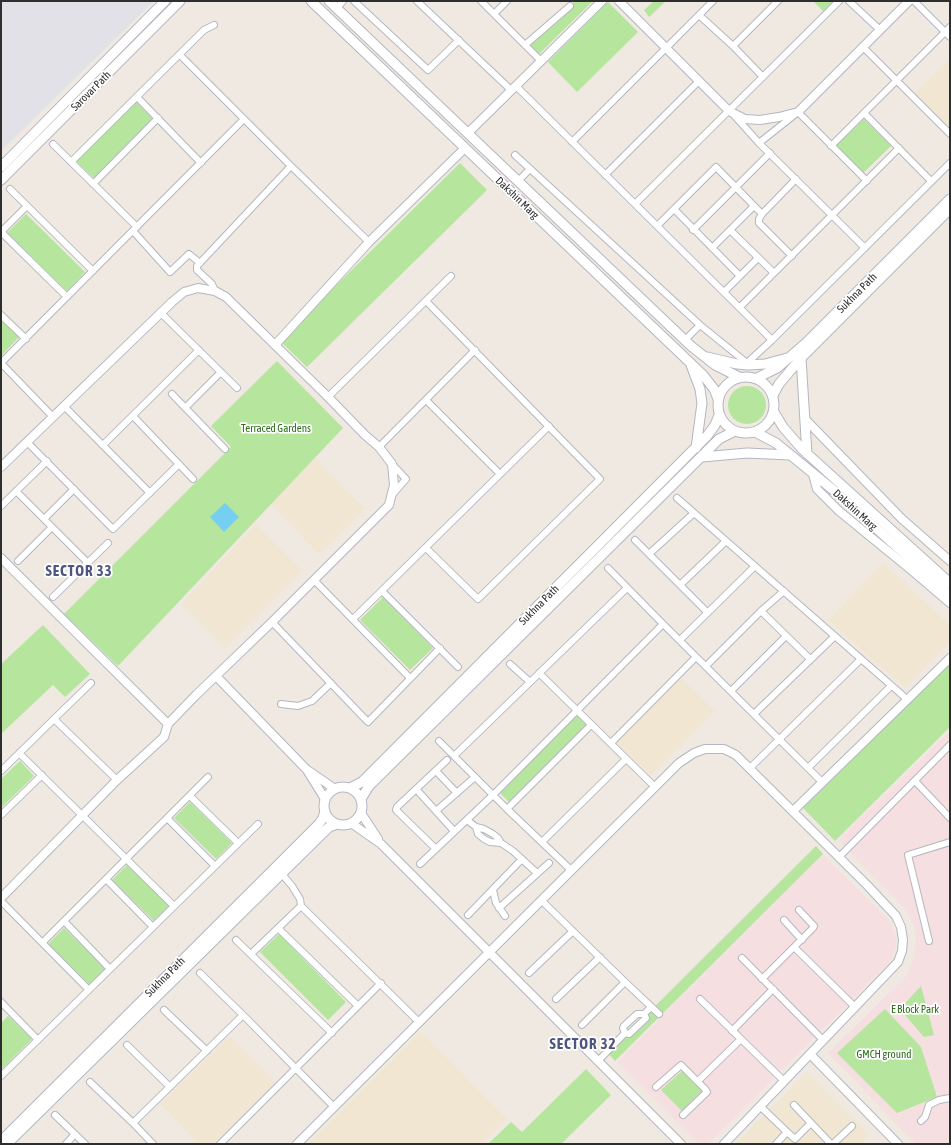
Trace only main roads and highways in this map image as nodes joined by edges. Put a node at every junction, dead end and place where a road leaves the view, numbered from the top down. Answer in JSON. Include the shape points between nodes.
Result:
{"nodes":[{"id":1,"x":166,"y":1,"type":"edge"},
{"id":2,"x":180,"y":1,"type":"edge"},
{"id":3,"x":311,"y":1,"type":"edge"},
{"id":4,"x":329,"y":1,"type":"edge"},
{"id":5,"x":1,"y":167,"type":"edge"},
{"id":6,"x":1,"y":180,"type":"edge"},
{"id":7,"x":950,"y":199,"type":"edge"},
{"id":8,"x":950,"y":209,"type":"edge"},
{"id":9,"x":704,"y":356,"type":"junction"},
{"id":10,"x":790,"y":356,"type":"junction"},
{"id":11,"x":801,"y":358,"type":"junction"},
{"id":12,"x":690,"y":362,"type":"junction"},
{"id":13,"x":739,"y":377,"type":"junction"},
{"id":14,"x":757,"y":378,"type":"junction"},
{"id":15,"x":773,"y":395,"type":"junction"},
{"id":16,"x":718,"y":399,"type":"junction"},
{"id":17,"x":774,"y":412,"type":"junction"},
{"id":18,"x":719,"y":415,"type":"junction"},
{"id":19,"x":735,"y":431,"type":"junction"},
{"id":20,"x":755,"y":432,"type":"junction"},
{"id":21,"x":696,"y":448,"type":"junction"},
{"id":22,"x":807,"y":454,"type":"junction"},
{"id":23,"x":790,"y":455,"type":"junction"},
{"id":24,"x":702,"y":457,"type":"junction"},
{"id":25,"x":950,"y":584,"type":"edge"},
{"id":26,"x":950,"y":596,"type":"edge"},
{"id":27,"x":350,"y":788,"type":"junction"},
{"id":28,"x":361,"y":799,"type":"junction"},
{"id":29,"x":325,"y":811,"type":"junction"},
{"id":30,"x":337,"y":824,"type":"junction"},
{"id":31,"x":1,"y":1141,"type":"edge"},
{"id":32,"x":7,"y":1144,"type":"edge"}],
"edges":[{"from":1,"to":5,"type":"main road","name":"Sarovar Path"},
{"from":2,"to":6,"type":"main road","name":"Sarovar Path"},
{"from":3,"to":12,"type":"main road","name":"Dakshin Marg"},
{"from":4,"to":9,"type":"main road","name":"Dakshin Marg"},
{"from":7,"to":10,"type":"main road","name":"Sukhna Path"},
{"from":8,"to":11,"type":"main road","name":"Sukhna Path"},
{"from":9,"to":10,"type":"main road","via":[[748,365],[765,364]]},
{"from":9,"to":13,"type":"main road","name":"Dakshin Marg","via":[[715,365]]},
{"from":10,"to":14,"type":"main road","name":"Sukhna Path","via":[[777,368]]},
{"from":11,"to":15,"type":"main road","name":"Sukhna Path"},
{"from":11,"to":22,"type":"main road"},
{"from":12,"to":16,"type":"main road","name":"Dakshin Marg","via":[[703,375]]},
{"from":12,"to":21,"type":"main road","via":[[700,389],[702,403]]},
{"from":13,"to":14,"type":"main road"},
{"from":13,"to":16,"type":"main road","via":[[722,388]]},
{"from":14,"to":15,"type":"main road","via":[[769,387]]},
{"from":15,"to":17,"type":"main road"},
{"from":16,"to":18,"type":"main road"},
{"from":17,"to":20,"type":"main road","via":[[767,424]]},
{"from":17,"to":22,"type":"main road","name":"Dakshin Marg","via":[[783,427]]},
{"from":18,"to":19,"type":"main road"},
{"from":18,"to":21,"type":"main road","name":"Sukhna Path","via":[[715,425]]},
{"from":19,"to":20,"type":"main road"},
{"from":19,"to":24,"type":"main road","name":"Sukhna Path","via":[[719,439]]},
{"from":20,"to":23,"type":"main road","name":"Dakshin Marg","via":[[776,443]]},
{"from":21,"to":27,"type":"main road","name":"Sukhna Path","via":[[362,782]]},
{"from":22,"to":25,"type":"main road","name":"Dakshin Marg"},
{"from":23,"to":24,"type":"main road","via":[[746,453]]},
{"from":23,"to":26,"type":"main road","name":"Dakshin Marg","via":[[837,493]]},
{"from":24,"to":28,"type":"main road","name":"Sukhna Path","via":[[368,786]]},
{"from":27,"to":28,"type":"main road"},
{"from":27,"to":29,"type":"main road","via":[[342,787],[329,793],[325,799]]},
{"from":28,"to":30,"type":"main road","via":[[362,809],[357,819],[344,825]]},
{"from":29,"to":30,"type":"main road","via":[[330,820]]},
{"from":29,"to":31,"type":"main road","name":"Sukhna Path","via":[[319,824]]},
{"from":30,"to":32,"type":"main road","name":"Sukhna Path","via":[[329,828]]}]}
